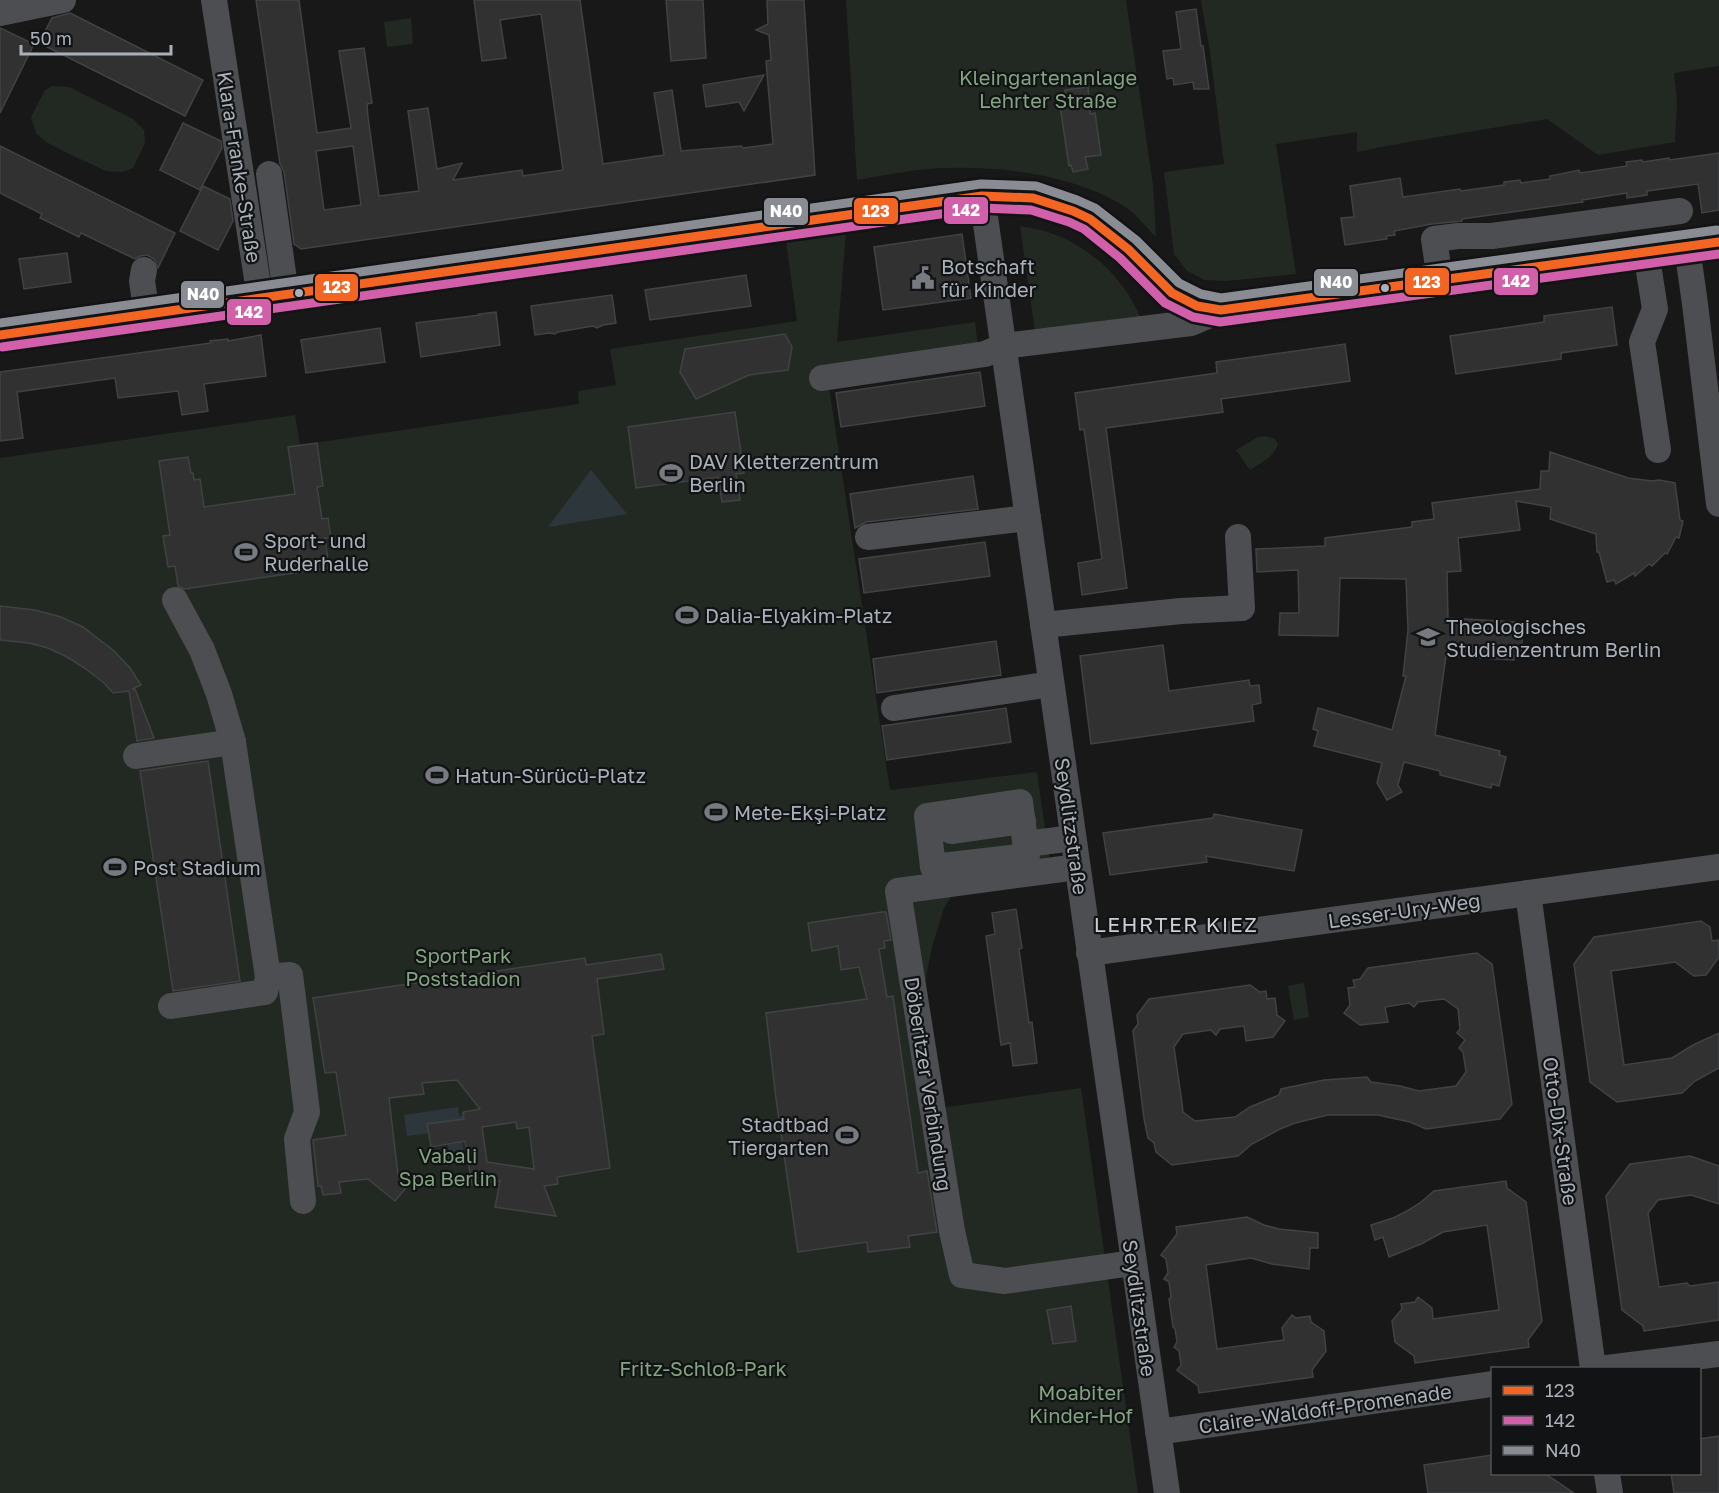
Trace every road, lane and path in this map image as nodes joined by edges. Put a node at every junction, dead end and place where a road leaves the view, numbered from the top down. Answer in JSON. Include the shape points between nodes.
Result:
{"nodes":[{"id":1,"x":63,"y":0,"type":"edge"},
{"id":2,"x":214,"y":0,"type":"edge"},
{"id":3,"x":0,"y":13,"type":"edge"},
{"id":4,"x":269,"y":174,"type":"dead end"},
{"id":5,"x":982,"y":196,"type":"junction"},
{"id":6,"x":1680,"y":211,"type":"dead end"},
{"id":7,"x":1719,"y":242,"type":"edge"},
{"id":8,"x":1687,"y":247,"type":"junction"},
{"id":9,"x":1646,"y":252,"type":"junction"},
{"id":10,"x":144,"y":270,"type":"dead end"},
{"id":11,"x":1440,"y":280,"type":"junction"},
{"id":12,"x":286,"y":294,"type":"junction"},
{"id":13,"x":260,"y":298,"type":"junction"},
{"id":14,"x":1221,"y":310,"type":"junction"},
{"id":15,"x":147,"y":315,"type":"junction"},
{"id":16,"x":0,"y":335,"type":"edge"},
{"id":17,"x":1004,"y":346,"type":"junction"},
{"id":18,"x":822,"y":378,"type":"dead end"},
{"id":19,"x":1658,"y":450,"type":"dead end"},
{"id":20,"x":1719,"y":504,"type":"edge"},
{"id":21,"x":1028,"y":518,"type":"junction"},
{"id":22,"x":868,"y":537,"type":"dead end"},
{"id":23,"x":1238,"y":537,"type":"dead end"},
{"id":24,"x":175,"y":600,"type":"dead end"},
{"id":25,"x":1043,"y":625,"type":"junction"},
{"id":26,"x":1052,"y":684,"type":"junction"},
{"id":27,"x":894,"y":708,"type":"dead end"},
{"id":28,"x":233,"y":742,"type":"junction"},
{"id":29,"x":136,"y":756,"type":"dead end"},
{"id":30,"x":951,"y":831,"type":"dead end"},
{"id":31,"x":1073,"y":838,"type":"junction"},
{"id":32,"x":1077,"y":867,"type":"junction"},
{"id":33,"x":1719,"y":867,"type":"edge"},
{"id":34,"x":1528,"y":893,"type":"junction"},
{"id":35,"x":1089,"y":952,"type":"junction"},
{"id":36,"x":268,"y":978,"type":"junction"},
{"id":37,"x":171,"y":1006,"type":"dead end"},
{"id":38,"x":303,"y":1201,"type":"dead end"},
{"id":39,"x":1133,"y":1263,"type":"junction"},
{"id":40,"x":1719,"y":1354,"type":"edge"},
{"id":41,"x":1593,"y":1367,"type":"edge"},
{"id":42,"x":1615,"y":1367,"type":"edge"},
{"id":43,"x":1491,"y":1384,"type":"edge"},
{"id":44,"x":1158,"y":1432,"type":"junction"},
{"id":45,"x":1607,"y":1475,"type":"edge"},
{"id":46,"x":1167,"y":1493,"type":"edge"},
{"id":47,"x":1610,"y":1493,"type":"edge"}],
"edges":[{"from":1,"to":3,"type":"street"},
{"from":2,"to":13,"type":"street","name":"Klara-Franke-Straße"},
{"from":4,"to":12,"type":"street"},
{"from":5,"to":12,"type":"street"},
{"from":5,"to":14,"type":"street","via":[[1033,198],[1090,219],[1128,249],[1172,293],[1197,306]]},
{"from":5,"to":17,"type":"street","name":"Seydlitzstraße"},
{"from":6,"to":11,"type":"street","via":[[1492,236],[1434,239]]},
{"from":7,"to":8,"type":"street"},
{"from":8,"to":9,"type":"street"},
{"from":8,"to":20,"type":"street"},
{"from":9,"to":11,"type":"street"},
{"from":9,"to":19,"type":"street","via":[[1655,309],[1642,342]]},
{"from":10,"to":15,"type":"street"},
{"from":11,"to":14,"type":"street"},
{"from":12,"to":13,"type":"street"},
{"from":13,"to":15,"type":"street"},
{"from":14,"to":17,"type":"street","via":[[1191,323]]},
{"from":15,"to":16,"type":"street"},
{"from":17,"to":18,"type":"street","via":[[985,354]]},
{"from":17,"to":21,"type":"street","name":"Seydlitzstraße"},
{"from":21,"to":22,"type":"street"},
{"from":21,"to":25,"type":"street","name":"Seydlitzstraße"},
{"from":23,"to":25,"type":"street","via":[[1242,608],[1181,610]]},
{"from":24,"to":28,"type":"street","via":[[202,650]]},
{"from":25,"to":26,"type":"street","name":"Seydlitzstraße"},
{"from":26,"to":27,"type":"street"},
{"from":26,"to":31,"type":"street","name":"Seydlitzstraße"},
{"from":28,"to":29,"type":"street"},
{"from":28,"to":36,"type":"street"},
{"from":30,"to":31,"type":"street"},
{"from":31,"to":32,"type":"street","name":"Seydlitzstraße"},
{"from":32,"to":35,"type":"street","name":"Seydlitzstraße"},
{"from":32,"to":39,"type":"street","name":"Döberitzer Verbindung","via":[[898,891],[962,1275],[1005,1281]]},
{"from":33,"to":34,"type":"street","name":"Lesser-Ury-Weg"},
{"from":34,"to":35,"type":"street","name":"Lesser-Ury-Weg"},
{"from":34,"to":41,"type":"street","name":"Otto-Dix-Straße"},
{"from":35,"to":39,"type":"street","name":"Seydlitzstraße"},
{"from":36,"to":37,"type":"street","via":[[265,992]]},
{"from":36,"to":38,"type":"street","via":[[290,975],[306,1112],[297,1139]]},
{"from":39,"to":44,"type":"street","name":"Seydlitzstraße"},
{"from":40,"to":42,"type":"street"},
{"from":43,"to":44,"type":"street","name":"Claire-Waldoff-Promenade"},
{"from":44,"to":46,"type":"street","name":"Seydlitzstraße"},
{"from":45,"to":47,"type":"street"}]}
